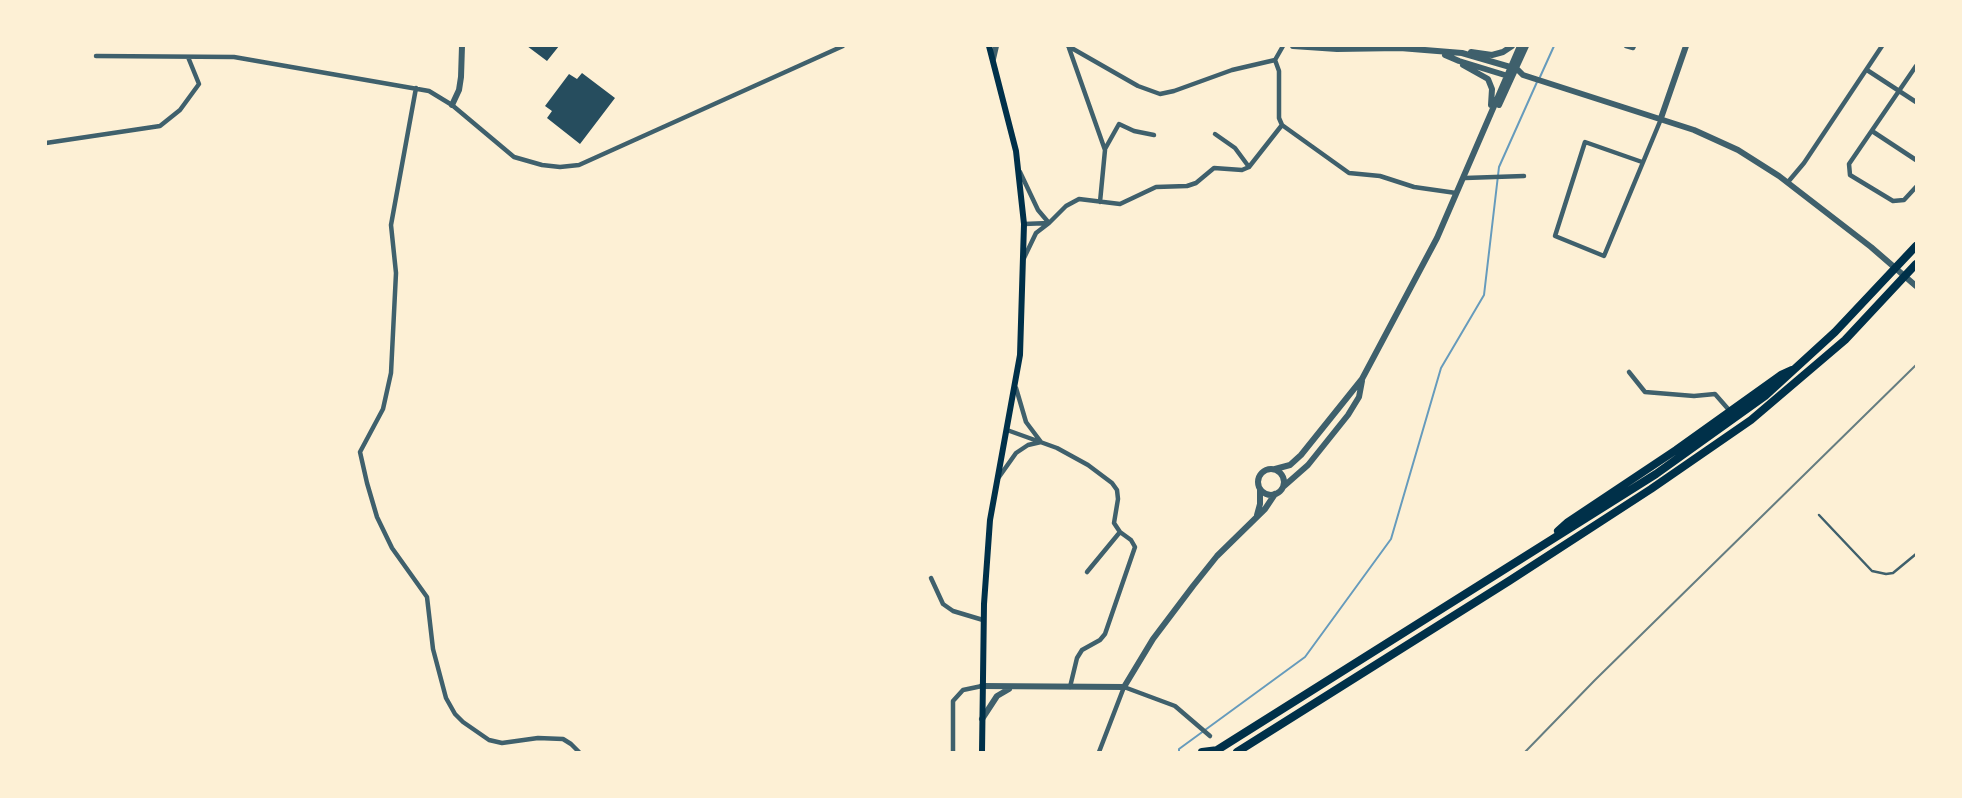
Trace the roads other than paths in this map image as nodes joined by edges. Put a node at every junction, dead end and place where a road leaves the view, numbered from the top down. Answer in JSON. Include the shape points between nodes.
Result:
{"nodes":[{"id":1,"x":462,"y":46,"type":"edge"},
{"id":2,"x":843,"y":46,"type":"edge"},
{"id":3,"x":989,"y":46,"type":"edge"},
{"id":4,"x":996,"y":46,"type":"edge"},
{"id":5,"x":1068,"y":46,"type":"edge"},
{"id":6,"x":1283,"y":46,"type":"edge"},
{"id":7,"x":1293,"y":46,"type":"edge"},
{"id":8,"x":1512,"y":46,"type":"edge"},
{"id":9,"x":1520,"y":46,"type":"edge"},
{"id":10,"x":1526,"y":46,"type":"edge"},
{"id":11,"x":1626,"y":46,"type":"edge"},
{"id":12,"x":1634,"y":46,"type":"edge"},
{"id":13,"x":1686,"y":46,"type":"edge"},
{"id":14,"x":1882,"y":46,"type":"edge"},
{"id":15,"x":1441,"y":52,"type":"junction"},
{"id":16,"x":1462,"y":53,"type":"junction"},
{"id":17,"x":96,"y":56,"type":"dead end"},
{"id":18,"x":188,"y":57,"type":"junction"},
{"id":19,"x":993,"y":61,"type":"junction"},
{"id":20,"x":1275,"y":61,"type":"junction"},
{"id":21,"x":1459,"y":61,"type":"junction"},
{"id":22,"x":1916,"y":66,"type":"edge"},
{"id":23,"x":1514,"y":68,"type":"junction"},
{"id":24,"x":1867,"y":70,"type":"junction"},
{"id":25,"x":1526,"y":76,"type":"junction"},
{"id":26,"x":1510,"y":77,"type":"junction"},
{"id":27,"x":416,"y":88,"type":"junction"},
{"id":28,"x":1899,"y":90,"type":"junction"},
{"id":29,"x":1916,"y":102,"type":"edge"},
{"id":30,"x":452,"y":105,"type":"junction"},
{"id":31,"x":1661,"y":118,"type":"junction"},
{"id":32,"x":1282,"y":125,"type":"junction"},
{"id":33,"x":1485,"y":127,"type":"junction"},
{"id":34,"x":1872,"y":131,"type":"junction"},
{"id":35,"x":1214,"y":134,"type":"dead end"},
{"id":36,"x":1154,"y":135,"type":"dead end"},
{"id":37,"x":46,"y":143,"type":"edge"},
{"id":38,"x":1105,"y":150,"type":"junction"},
{"id":39,"x":1916,"y":160,"type":"edge"},
{"id":40,"x":1642,"y":162,"type":"junction"},
{"id":41,"x":1249,"y":167,"type":"junction"},
{"id":42,"x":1020,"y":172,"type":"junction"},
{"id":43,"x":1521,"y":176,"type":"dead end"},
{"id":44,"x":1465,"y":178,"type":"junction"},
{"id":45,"x":1788,"y":182,"type":"junction"},
{"id":46,"x":1916,"y":187,"type":"edge"},
{"id":47,"x":1457,"y":193,"type":"junction"},
{"id":48,"x":1100,"y":201,"type":"junction"},
{"id":49,"x":1049,"y":223,"type":"junction"},
{"id":50,"x":1024,"y":224,"type":"junction"},
{"id":51,"x":1916,"y":246,"type":"edge"},
{"id":52,"x":1024,"y":258,"type":"junction"},
{"id":53,"x":1916,"y":264,"type":"edge"},
{"id":54,"x":1916,"y":286,"type":"edge"},
{"id":55,"x":1798,"y":368,"type":"junction"},
{"id":56,"x":1629,"y":372,"type":"dead end"},
{"id":57,"x":1362,"y":379,"type":"junction"},
{"id":58,"x":1015,"y":385,"type":"junction"},
{"id":59,"x":1730,"y":411,"type":"junction"},
{"id":60,"x":1007,"y":430,"type":"junction"},
{"id":61,"x":1041,"y":442,"type":"junction"},
{"id":62,"x":1275,"y":469,"type":"junction"},
{"id":63,"x":996,"y":480,"type":"junction"},
{"id":64,"x":1283,"y":487,"type":"junction"},
{"id":65,"x":1260,"y":489,"type":"junction"},
{"id":66,"x":1275,"y":494,"type":"junction"},
{"id":67,"x":1819,"y":515,"type":"dead end"},
{"id":68,"x":1256,"y":516,"type":"junction"},
{"id":69,"x":1120,"y":532,"type":"junction"},
{"id":70,"x":1547,"y":542,"type":"junction"},
{"id":71,"x":1916,"y":554,"type":"edge"},
{"id":72,"x":1087,"y":572,"type":"dead end"},
{"id":73,"x":931,"y":578,"type":"dead end"},
{"id":74,"x":983,"y":620,"type":"junction"},
{"id":75,"x":982,"y":686,"type":"junction"},
{"id":76,"x":1070,"y":687,"type":"junction"},
{"id":77,"x":1124,"y":687,"type":"junction"},
{"id":78,"x":1017,"y":688,"type":"junction"},
{"id":79,"x":982,"y":720,"type":"junction"},
{"id":80,"x":1210,"y":736,"type":"dead end"},
{"id":81,"x":1216,"y":751,"type":"edge"},
{"id":82,"x":579,"y":752,"type":"edge"},
{"id":83,"x":953,"y":752,"type":"edge"},
{"id":84,"x":982,"y":752,"type":"edge"},
{"id":85,"x":1099,"y":752,"type":"edge"},
{"id":86,"x":1202,"y":752,"type":"edge"},
{"id":87,"x":1237,"y":752,"type":"edge"}],
"edges":[{"from":1,"to":30,"type":"street","via":[[459,90]]},
{"from":2,"to":30,"type":"street","via":[[579,165],[542,165],[513,157]]},
{"from":3,"to":19,"type":"main road"},
{"from":4,"to":19,"type":"street"},
{"from":5,"to":20,"type":"street","via":[[1160,94]]},
{"from":5,"to":38,"type":"street"},
{"from":6,"to":20,"type":"street"},
{"from":7,"to":15,"type":"street"},
{"from":8,"to":16,"type":"street","via":[[1492,55]]},
{"from":9,"to":23,"type":"street"},
{"from":10,"to":23,"type":"street"},
{"from":11,"to":12,"type":"street"},
{"from":13,"to":31,"type":"street"},
{"from":14,"to":24,"type":"street"},
{"from":15,"to":16,"type":"street"},
{"from":15,"to":21,"type":"street"},
{"from":16,"to":23,"type":"street"},
{"from":17,"to":18,"type":"street"},
{"from":18,"to":27,"type":"street","via":[[234,57]]},
{"from":18,"to":37,"type":"street","via":[[199,84],[180,110],[160,126]]},
{"from":19,"to":42,"type":"main road"},
{"from":20,"to":32,"type":"street"},
{"from":21,"to":26,"type":"street"},
{"from":21,"to":33,"type":"street","via":[[1488,79],[1493,99]]},
{"from":22,"to":28,"type":"street"},
{"from":23,"to":25,"type":"street"},
{"from":23,"to":26,"type":"street"},
{"from":24,"to":28,"type":"street"},
{"from":24,"to":45,"type":"street"},
{"from":25,"to":26,"type":"street"},
{"from":25,"to":31,"type":"street"},
{"from":26,"to":33,"type":"street"},
{"from":27,"to":30,"type":"street"},
{"from":27,"to":82,"type":"street","via":[[391,225],[396,273],[391,373],[383,409],[360,452],[367,483],[392,548],[427,597],[433,649],[455,714],[489,740],[563,739]]},
{"from":28,"to":29,"type":"street"},
{"from":28,"to":34,"type":"street"},
{"from":31,"to":40,"type":"street"},
{"from":31,"to":45,"type":"street","via":[[1738,150]]},
{"from":32,"to":41,"type":"street"},
{"from":32,"to":47,"type":"street","via":[[1349,173]]},
{"from":33,"to":44,"type":"street"},
{"from":34,"to":39,"type":"street"},
{"from":34,"to":46,"type":"street","via":[[1849,164],[1850,175],[1893,201],[1904,200]]},
{"from":35,"to":41,"type":"street","via":[[1230,144]]},
{"from":36,"to":38,"type":"street","via":[[1119,124]]},
{"from":38,"to":48,"type":"street"},
{"from":40,"to":40,"type":"street","via":[[1604,257],[1555,236],[1585,142]]},
{"from":41,"to":48,"type":"street","via":[[1214,168],[1196,183],[1156,187],[1120,204]]},
{"from":42,"to":49,"type":"street"},
{"from":42,"to":50,"type":"main road"},
{"from":43,"to":44,"type":"street"},
{"from":44,"to":47,"type":"street"},
{"from":45,"to":54,"type":"street"},
{"from":47,"to":57,"type":"street"},
{"from":48,"to":49,"type":"street","via":[[1072,201]]},
{"from":49,"to":50,"type":"street"},
{"from":49,"to":52,"type":"street","via":[[1036,233]]},
{"from":50,"to":52,"type":"main road"},
{"from":51,"to":55,"type":"highway"},
{"from":52,"to":58,"type":"main road"},
{"from":53,"to":87,"type":"highway","via":[[1846,340],[1751,420],[1651,489]]},
{"from":55,"to":59,"type":"highway","via":[[1781,374]]},
{"from":55,"to":70,"type":"highway","via":[[1656,474]]},
{"from":56,"to":59,"type":"street","via":[[1645,391],[1715,394]]},
{"from":57,"to":62,"type":"street","via":[[1301,455],[1290,465]]},
{"from":57,"to":64,"type":"street","via":[[1359,397],[1348,415],[1308,465]]},
{"from":58,"to":60,"type":"main road"},
{"from":58,"to":61,"type":"street","via":[[1026,422]]},
{"from":59,"to":70,"type":"highway","via":[[1568,522]]},
{"from":60,"to":61,"type":"street"},
{"from":60,"to":63,"type":"main road"},
{"from":61,"to":63,"type":"street","via":[[1016,453]]},
{"from":61,"to":69,"type":"street","via":[[1081,461],[1111,483],[1117,490],[1113,518]]},
{"from":62,"to":64,"type":"street","via":[[1283,476]]},
{"from":62,"to":65,"type":"street","via":[[1260,474]]},
{"from":63,"to":74,"type":"main road"},
{"from":64,"to":66,"type":"street"},
{"from":65,"to":66,"type":"street"},
{"from":65,"to":68,"type":"street"},
{"from":66,"to":68,"type":"street"},
{"from":67,"to":71,"type":"lane","via":[[1872,571],[1893,573]]},
{"from":68,"to":77,"type":"street","via":[[1193,586]]},
{"from":69,"to":72,"type":"street"},
{"from":69,"to":76,"type":"street","via":[[1135,547],[1105,634],[1077,658]]},
{"from":70,"to":81,"type":"highway"},
{"from":73,"to":74,"type":"street","via":[[943,604]]},
{"from":74,"to":75,"type":"main road"},
{"from":75,"to":78,"type":"street"},
{"from":75,"to":79,"type":"main road"},
{"from":75,"to":83,"type":"street","via":[[963,690],[953,701]]},
{"from":76,"to":77,"type":"street"},
{"from":76,"to":78,"type":"street"},
{"from":77,"to":80,"type":"street","via":[[1181,710]]},
{"from":77,"to":85,"type":"street"},
{"from":78,"to":79,"type":"street","via":[[997,696]]},
{"from":79,"to":84,"type":"main road"},
{"from":81,"to":86,"type":"highway"}]}
